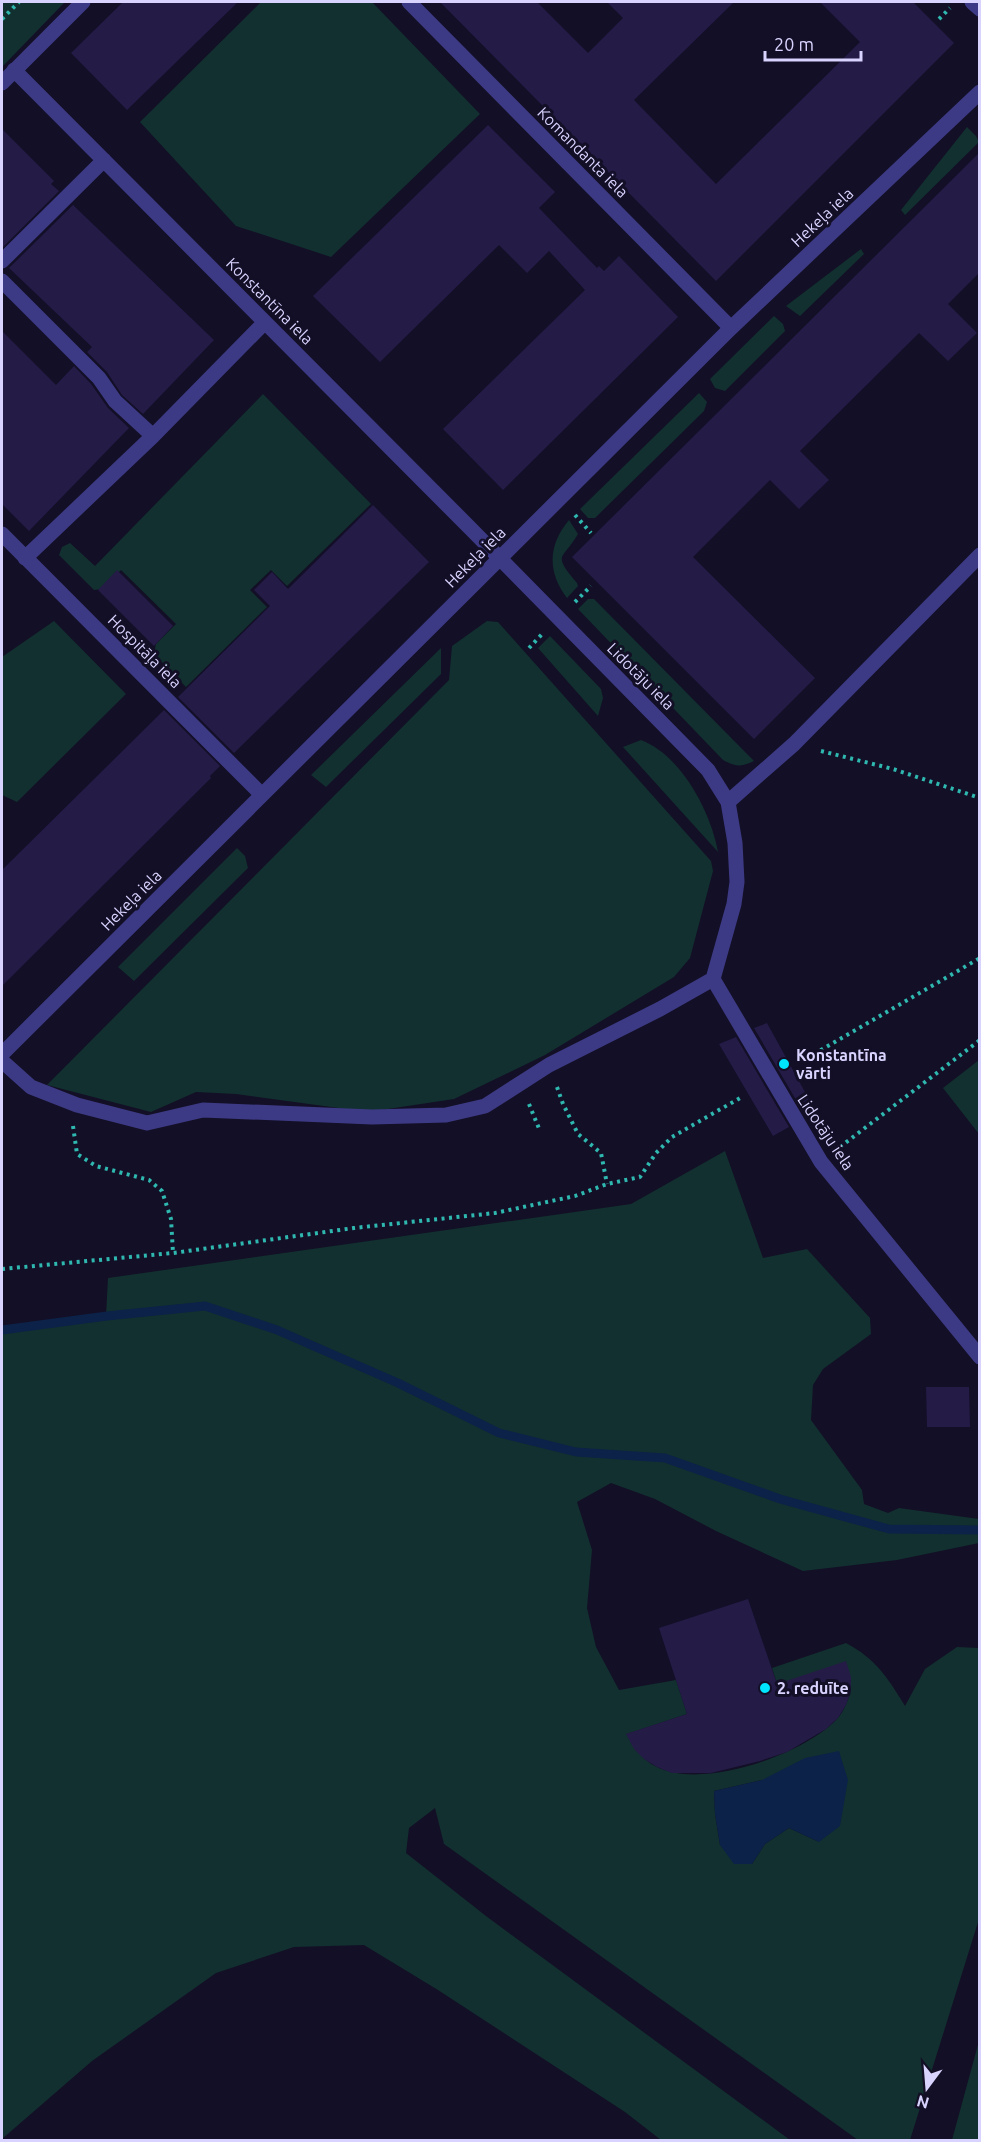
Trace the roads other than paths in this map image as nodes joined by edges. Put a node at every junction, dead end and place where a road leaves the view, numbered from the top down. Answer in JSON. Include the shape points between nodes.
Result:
{"nodes":[{"id":1,"x":83,"y":2,"type":"edge"},
{"id":2,"x":409,"y":2,"type":"edge"},
{"id":3,"x":972,"y":2,"type":"edge"},
{"id":4,"x":980,"y":9,"type":"edge"},
{"id":5,"x":14,"y":70,"type":"junction"},
{"id":6,"x":2,"y":83,"type":"edge"},
{"id":7,"x":980,"y":92,"type":"edge"},
{"id":8,"x":104,"y":160,"type":"junction"},
{"id":9,"x":2,"y":261,"type":"edge"},
{"id":10,"x":2,"y":281,"type":"edge"},
{"id":11,"x":266,"y":322,"type":"junction"},
{"id":12,"x":731,"y":328,"type":"junction"},
{"id":13,"x":153,"y":436,"type":"junction"},
{"id":14,"x":2,"y":534,"type":"edge"},
{"id":15,"x":980,"y":555,"type":"edge"},
{"id":16,"x":25,"y":558,"type":"junction"},
{"id":17,"x":499,"y":558,"type":"junction"},
{"id":18,"x":262,"y":795,"type":"junction"},
{"id":19,"x":728,"y":802,"type":"junction"},
{"id":20,"x":713,"y":979,"type":"junction"},
{"id":21,"x":2,"y":1054,"type":"edge"},
{"id":22,"x":2,"y":1061,"type":"edge"},
{"id":23,"x":980,"y":1357,"type":"edge"}],
"edges":[{"from":1,"to":5,"type":"street"},
{"from":2,"to":12,"type":"street","name":"Komandanta iela"},
{"from":3,"to":4,"type":"street"},
{"from":5,"to":6,"type":"street"},
{"from":5,"to":8,"type":"street","name":"Konstantīna iela"},
{"from":7,"to":12,"type":"street","name":"Hekeļa iela"},
{"from":8,"to":9,"type":"street"},
{"from":8,"to":11,"type":"street","name":"Konstantīna iela"},
{"from":10,"to":13,"type":"street"},
{"from":11,"to":13,"type":"street"},
{"from":11,"to":17,"type":"street","name":"Konstantīna iela"},
{"from":12,"to":17,"type":"street","name":"Hekeļa iela"},
{"from":13,"to":16,"type":"street"},
{"from":14,"to":16,"type":"street","name":"Hospitāļa iela"},
{"from":15,"to":19,"type":"street","via":[[795,744]]},
{"from":16,"to":18,"type":"street","name":"Hospitāļa iela"},
{"from":17,"to":18,"type":"street","name":"Hekeļa iela"},
{"from":17,"to":19,"type":"street","name":"Lidotāju iela","via":[[708,770]]},
{"from":18,"to":21,"type":"street","name":"Hekeļa iela"},
{"from":19,"to":20,"type":"street","name":"Lidotāju iela","via":[[737,882]]},
{"from":20,"to":22,"type":"street","via":[[549,1065],[485,1106],[446,1115],[372,1117],[203,1110],[147,1124],[76,1105],[31,1087]]},
{"from":20,"to":23,"type":"street","name":"Lidotāju iela","via":[[821,1162]]}]}
